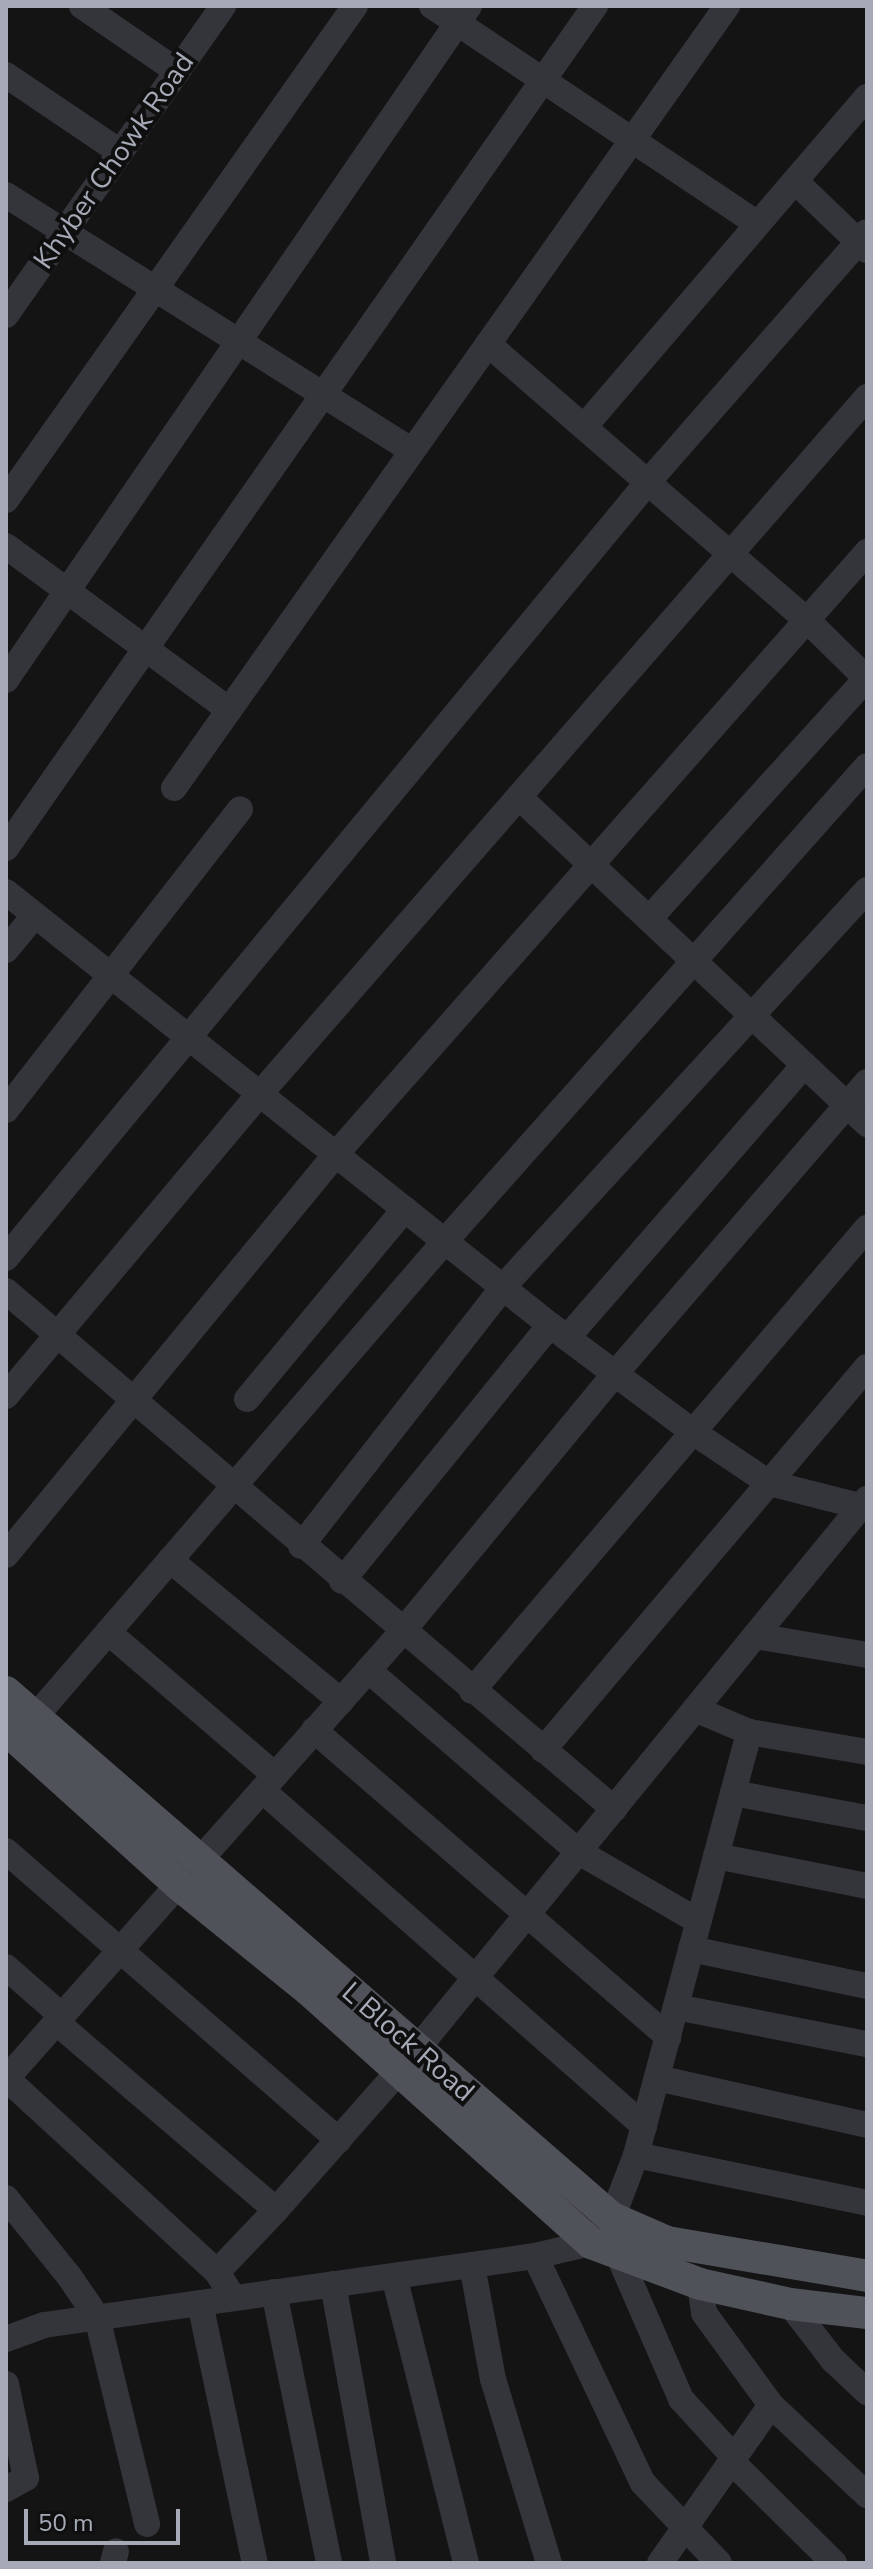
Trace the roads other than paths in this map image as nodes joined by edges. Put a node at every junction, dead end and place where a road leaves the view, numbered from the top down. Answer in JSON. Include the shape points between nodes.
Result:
{"nodes":[{"id":1,"x":82,"y":6,"type":"edge"},
{"id":2,"x":223,"y":6,"type":"edge"},
{"id":3,"x":355,"y":6,"type":"edge"},
{"id":4,"x":432,"y":6,"type":"edge"},
{"id":5,"x":595,"y":6,"type":"edge"},
{"id":6,"x":727,"y":6,"type":"edge"},
{"id":7,"x":463,"y":14,"type":"edge"},
{"id":8,"x":177,"y":71,"type":"junction"},
{"id":9,"x":6,"y":75,"type":"edge"},
{"id":10,"x":543,"y":80,"type":"junction"},
{"id":11,"x":867,"y":97,"type":"edge"},
{"id":12,"x":632,"y":140,"type":"junction"},
{"id":13,"x":120,"y":152,"type":"junction"},
{"id":14,"x":795,"y":181,"type":"junction"},
{"id":15,"x":6,"y":195,"type":"edge"},
{"id":16,"x":758,"y":224,"type":"junction"},
{"id":17,"x":64,"y":233,"type":"junction"},
{"id":18,"x":864,"y":241,"type":"edge"},
{"id":19,"x":155,"y":290,"type":"junction"},
{"id":20,"x":7,"y":310,"type":"edge"},
{"id":21,"x":237,"y":342,"type":"junction"},
{"id":22,"x":488,"y":344,"type":"junction"},
{"id":23,"x":322,"y":395,"type":"junction"},
{"id":24,"x":867,"y":397,"type":"edge"},
{"id":25,"x":584,"y":427,"type":"junction"},
{"id":26,"x":412,"y":451,"type":"junction"},
{"id":27,"x":648,"y":482,"type":"junction"},
{"id":28,"x":6,"y":500,"type":"edge"},
{"id":29,"x":6,"y":546,"type":"edge"},
{"id":30,"x":867,"y":552,"type":"edge"},
{"id":31,"x":731,"y":554,"type":"junction"},
{"id":32,"x":66,"y":592,"type":"junction"},
{"id":33,"x":807,"y":620,"type":"junction"},
{"id":34,"x":143,"y":650,"type":"junction"},
{"id":35,"x":867,"y":678,"type":"edge"},
{"id":36,"x":6,"y":680,"type":"edge"},
{"id":37,"x":229,"y":710,"type":"junction"},
{"id":38,"x":867,"y":766,"type":"edge"},
{"id":39,"x":174,"y":788,"type":"dead end"},
{"id":40,"x":519,"y":797,"type":"junction"},
{"id":41,"x":240,"y":809,"type":"dead end"},
{"id":42,"x":6,"y":848,"type":"edge"},
{"id":43,"x":591,"y":865,"type":"junction"},
{"id":44,"x":867,"y":890,"type":"edge"},
{"id":45,"x":6,"y":892,"type":"edge"},
{"id":46,"x":35,"y":915,"type":"junction"},
{"id":47,"x":649,"y":919,"type":"junction"},
{"id":48,"x":6,"y":950,"type":"edge"},
{"id":49,"x":694,"y":961,"type":"junction"},
{"id":50,"x":112,"y":977,"type":"junction"},
{"id":51,"x":752,"y":1016,"type":"junction"},
{"id":52,"x":187,"y":1037,"type":"junction"},
{"id":53,"x":804,"y":1065,"type":"junction"},
{"id":54,"x":867,"y":1082,"type":"edge"},
{"id":55,"x":259,"y":1095,"type":"junction"},
{"id":56,"x":847,"y":1105,"type":"junction"},
{"id":57,"x":6,"y":1110,"type":"edge"},
{"id":58,"x":867,"y":1124,"type":"edge"},
{"id":59,"x":336,"y":1154,"type":"junction"},
{"id":60,"x":405,"y":1209,"type":"junction"},
{"id":61,"x":867,"y":1228,"type":"edge"},
{"id":62,"x":445,"y":1241,"type":"junction"},
{"id":63,"x":6,"y":1258,"type":"edge"},
{"id":64,"x":503,"y":1287,"type":"junction"},
{"id":65,"x":6,"y":1291,"type":"edge"},
{"id":66,"x":559,"y":1332,"type":"junction"},
{"id":67,"x":57,"y":1335,"type":"junction"},
{"id":68,"x":867,"y":1367,"type":"edge"},
{"id":69,"x":614,"y":1375,"type":"junction"},
{"id":70,"x":6,"y":1396,"type":"edge"},
{"id":71,"x":247,"y":1399,"type":"dead end"},
{"id":72,"x":136,"y":1401,"type":"junction"},
{"id":73,"x":693,"y":1432,"type":"junction"},
{"id":74,"x":769,"y":1483,"type":"junction"},
{"id":75,"x":233,"y":1487,"type":"junction"},
{"id":76,"x":865,"y":1505,"type":"edge"},
{"id":77,"x":301,"y":1546,"type":"junction"},
{"id":78,"x":6,"y":1555,"type":"edge"},
{"id":79,"x":170,"y":1560,"type":"junction"},
{"id":80,"x":342,"y":1581,"type":"junction"},
{"id":81,"x":108,"y":1632,"type":"junction"},
{"id":82,"x":402,"y":1632,"type":"junction"},
{"id":83,"x":755,"y":1636,"type":"junction"},
{"id":84,"x":867,"y":1655,"type":"edge"},
{"id":85,"x":368,"y":1670,"type":"junction"},
{"id":86,"x":472,"y":1691,"type":"junction"},
{"id":87,"x":6,"y":1692,"type":"edge"},
{"id":88,"x":341,"y":1701,"type":"junction"},
{"id":89,"x":695,"y":1709,"type":"junction"},
{"id":90,"x":20,"y":1723,"type":"edge"},
{"id":91,"x":314,"y":1730,"type":"junction"},
{"id":92,"x":749,"y":1732,"type":"junction"},
{"id":93,"x":543,"y":1750,"type":"junction"},
{"id":94,"x":867,"y":1752,"type":"edge"},
{"id":95,"x":268,"y":1782,"type":"junction"},
{"id":96,"x":733,"y":1793,"type":"junction"},
{"id":97,"x":614,"y":1809,"type":"junction"},
{"id":98,"x":867,"y":1818,"type":"edge"},
{"id":99,"x":6,"y":1851,"type":"edge"},
{"id":100,"x":579,"y":1852,"type":"junction"},
{"id":101,"x":716,"y":1856,"type":"junction"},
{"id":102,"x":188,"y":1873,"type":"junction"},
{"id":103,"x":867,"y":1886,"type":"edge"},
{"id":104,"x":527,"y":1915,"type":"junction"},
{"id":105,"x":698,"y":1921,"type":"junction"},
{"id":106,"x":691,"y":1949,"type":"junction"},
{"id":107,"x":120,"y":1950,"type":"junction"},
{"id":108,"x":6,"y":1967,"type":"edge"},
{"id":109,"x":476,"y":1977,"type":"junction"},
{"id":110,"x":867,"y":1986,"type":"edge"},
{"id":111,"x":676,"y":2007,"type":"junction"},
{"id":112,"x":59,"y":2019,"type":"junction"},
{"id":113,"x":668,"y":2037,"type":"junction"},
{"id":114,"x":867,"y":2044,"type":"edge"},
{"id":115,"x":408,"y":2060,"type":"junction"},
{"id":116,"x":657,"y":2078,"type":"junction"},
{"id":117,"x":6,"y":2079,"type":"edge"},
{"id":118,"x":867,"y":2125,"type":"edge"},
{"id":119,"x":644,"y":2126,"type":"junction"},
{"id":120,"x":339,"y":2140,"type":"junction"},
{"id":121,"x":636,"y":2155,"type":"junction"},
{"id":122,"x":6,"y":2198,"type":"edge"},
{"id":123,"x":867,"y":2203,"type":"edge"},
{"id":124,"x":276,"y":2210,"type":"junction"},
{"id":125,"x":612,"y":2218,"type":"junction"},
{"id":126,"x":604,"y":2249,"type":"junction"},
{"id":127,"x":535,"y":2256,"type":"junction"},
{"id":128,"x":472,"y":2265,"type":"junction"},
{"id":129,"x":217,"y":2272,"type":"junction"},
{"id":130,"x":394,"y":2276,"type":"junction"},
{"id":131,"x":867,"y":2276,"type":"edge"},
{"id":132,"x":333,"y":2284,"type":"junction"},
{"id":133,"x":700,"y":2284,"type":"junction"},
{"id":134,"x":274,"y":2292,"type":"junction"},
{"id":135,"x":233,"y":2298,"type":"junction"},
{"id":136,"x":200,"y":2303,"type":"junction"},
{"id":137,"x":790,"y":2304,"type":"junction"},
{"id":138,"x":866,"y":2307,"type":"edge"},
{"id":139,"x":97,"y":2317,"type":"junction"},
{"id":140,"x":10,"y":2332,"type":"edge"},
{"id":141,"x":6,"y":2384,"type":"edge"},
{"id":142,"x":867,"y":2392,"type":"edge"},
{"id":143,"x":771,"y":2405,"type":"junction"},
{"id":144,"x":732,"y":2459,"type":"junction"},
{"id":145,"x":6,"y":2489,"type":"edge"},
{"id":146,"x":867,"y":2495,"type":"edge"},
{"id":147,"x":147,"y":2524,"type":"dead end"},
{"id":148,"x":684,"y":2527,"type":"junction"},
{"id":149,"x":255,"y":2563,"type":"edge"},
{"id":150,"x":329,"y":2563,"type":"edge"},
{"id":151,"x":383,"y":2563,"type":"edge"},
{"id":152,"x":466,"y":2563,"type":"edge"},
{"id":153,"x":549,"y":2563,"type":"edge"},
{"id":154,"x":660,"y":2563,"type":"edge"},
{"id":155,"x":719,"y":2563,"type":"edge"},
{"id":156,"x":834,"y":2563,"type":"edge"}],
"edges":[{"from":1,"to":8,"type":"street"},
{"from":2,"to":8,"type":"street","name":"Khyber Chowk Road"},
{"from":3,"to":19,"type":"street"},
{"from":4,"to":7,"type":"street"},
{"from":5,"to":10,"type":"street"},
{"from":6,"to":12,"type":"street"},
{"from":7,"to":10,"type":"street"},
{"from":7,"to":21,"type":"street"},
{"from":8,"to":13,"type":"street","name":"Khyber Chowk Road"},
{"from":9,"to":13,"type":"street"},
{"from":10,"to":12,"type":"street"},
{"from":10,"to":23,"type":"street"},
{"from":11,"to":14,"type":"street"},
{"from":12,"to":16,"type":"street"},
{"from":12,"to":22,"type":"street"},
{"from":13,"to":17,"type":"street","name":"Khyber Chowk Road"},
{"from":14,"to":16,"type":"street"},
{"from":14,"to":18,"type":"street"},
{"from":15,"to":17,"type":"street"},
{"from":16,"to":25,"type":"street"},
{"from":17,"to":19,"type":"street"},
{"from":17,"to":20,"type":"street","name":"Khyber Chowk Road"},
{"from":18,"to":27,"type":"street"},
{"from":19,"to":21,"type":"street"},
{"from":19,"to":28,"type":"street"},
{"from":21,"to":23,"type":"street"},
{"from":21,"to":32,"type":"street"},
{"from":22,"to":25,"type":"street"},
{"from":22,"to":26,"type":"street"},
{"from":23,"to":26,"type":"street"},
{"from":23,"to":34,"type":"street"},
{"from":24,"to":31,"type":"street"},
{"from":25,"to":27,"type":"street"},
{"from":26,"to":37,"type":"street"},
{"from":27,"to":31,"type":"street"},
{"from":27,"to":52,"type":"street"},
{"from":29,"to":32,"type":"street"},
{"from":30,"to":33,"type":"street"},
{"from":31,"to":33,"type":"street"},
{"from":31,"to":40,"type":"street"},
{"from":32,"to":34,"type":"street"},
{"from":32,"to":36,"type":"street"},
{"from":33,"to":35,"type":"street"},
{"from":33,"to":43,"type":"street"},
{"from":34,"to":37,"type":"street"},
{"from":34,"to":42,"type":"street"},
{"from":35,"to":47,"type":"street"},
{"from":37,"to":39,"type":"street"},
{"from":38,"to":49,"type":"street"},
{"from":40,"to":43,"type":"street"},
{"from":40,"to":55,"type":"street"},
{"from":41,"to":50,"type":"street"},
{"from":43,"to":47,"type":"street"},
{"from":43,"to":59,"type":"street"},
{"from":44,"to":51,"type":"street"},
{"from":45,"to":46,"type":"street"},
{"from":46,"to":48,"type":"street"},
{"from":46,"to":50,"type":"street"},
{"from":47,"to":49,"type":"street"},
{"from":49,"to":51,"type":"street"},
{"from":49,"to":62,"type":"street"},
{"from":50,"to":52,"type":"street"},
{"from":50,"to":57,"type":"street"},
{"from":51,"to":53,"type":"street"},
{"from":51,"to":64,"type":"street"},
{"from":52,"to":55,"type":"street"},
{"from":52,"to":63,"type":"street"},
{"from":53,"to":56,"type":"street"},
{"from":53,"to":66,"type":"street"},
{"from":54,"to":56,"type":"street"},
{"from":55,"to":59,"type":"street"},
{"from":55,"to":67,"type":"street"},
{"from":56,"to":58,"type":"street"},
{"from":56,"to":69,"type":"street"},
{"from":59,"to":60,"type":"street"},
{"from":59,"to":72,"type":"street"},
{"from":60,"to":62,"type":"street"},
{"from":60,"to":71,"type":"street"},
{"from":61,"to":73,"type":"street"},
{"from":62,"to":64,"type":"street"},
{"from":62,"to":75,"type":"street"},
{"from":64,"to":66,"type":"street"},
{"from":64,"to":77,"type":"street"},
{"from":65,"to":67,"type":"street"},
{"from":66,"to":69,"type":"street"},
{"from":66,"to":80,"type":"street"},
{"from":67,"to":70,"type":"street"},
{"from":67,"to":72,"type":"street"},
{"from":68,"to":74,"type":"street"},
{"from":69,"to":73,"type":"street"},
{"from":69,"to":82,"type":"street"},
{"from":72,"to":75,"type":"street"},
{"from":72,"to":78,"type":"street"},
{"from":73,"to":74,"type":"street"},
{"from":73,"to":86,"type":"street"},
{"from":74,"to":76,"type":"street"},
{"from":74,"to":93,"type":"street"},
{"from":75,"to":77,"type":"street"},
{"from":75,"to":79,"type":"street"},
{"from":76,"to":83,"type":"street"},
{"from":77,"to":80,"type":"street"},
{"from":79,"to":81,"type":"street"},
{"from":79,"to":88,"type":"street"},
{"from":80,"to":82,"type":"street"},
{"from":81,"to":90,"type":"street"},
{"from":81,"to":95,"type":"street"},
{"from":82,"to":85,"type":"street"},
{"from":82,"to":86,"type":"street"},
{"from":83,"to":84,"type":"street"},
{"from":83,"to":89,"type":"street"},
{"from":85,"to":88,"type":"street"},
{"from":85,"to":100,"type":"street"},
{"from":86,"to":93,"type":"street"},
{"from":87,"to":90,"type":"main road","name":"L Block Road"},
{"from":88,"to":91,"type":"street"},
{"from":89,"to":92,"type":"street"},
{"from":89,"to":97,"type":"street"},
{"from":90,"to":102,"type":"main road","name":"L Block Road"},
{"from":91,"to":95,"type":"street"},
{"from":91,"to":104,"type":"street"},
{"from":92,"to":94,"type":"street"},
{"from":92,"to":96,"type":"street"},
{"from":93,"to":97,"type":"street"},
{"from":95,"to":102,"type":"street"},
{"from":95,"to":109,"type":"street"},
{"from":96,"to":98,"type":"street"},
{"from":96,"to":101,"type":"street"},
{"from":97,"to":100,"type":"street"},
{"from":99,"to":107,"type":"street"},
{"from":100,"to":104,"type":"street"},
{"from":100,"to":105,"type":"street"},
{"from":101,"to":103,"type":"street"},
{"from":101,"to":105,"type":"street"},
{"from":102,"to":107,"type":"street"},
{"from":102,"to":115,"type":"main road","name":"L Block Road","via":[[309,1990]]},
{"from":104,"to":109,"type":"street"},
{"from":104,"to":113,"type":"street"},
{"from":105,"to":106,"type":"street"},
{"from":106,"to":110,"type":"street"},
{"from":106,"to":111,"type":"street"},
{"from":107,"to":112,"type":"street"},
{"from":107,"to":120,"type":"street"},
{"from":108,"to":112,"type":"street"},
{"from":109,"to":115,"type":"street"},
{"from":109,"to":119,"type":"street"},
{"from":111,"to":113,"type":"street"},
{"from":111,"to":114,"type":"street"},
{"from":112,"to":117,"type":"street"},
{"from":112,"to":124,"type":"street"},
{"from":113,"to":116,"type":"street"},
{"from":115,"to":120,"type":"street"},
{"from":115,"to":125,"type":"main road","name":"L Block Road"},
{"from":115,"to":126,"type":"main road","name":"L Block Road"},
{"from":116,"to":118,"type":"street"},
{"from":116,"to":119,"type":"street"},
{"from":117,"to":129,"type":"street"},
{"from":119,"to":121,"type":"street"},
{"from":120,"to":124,"type":"street"},
{"from":121,"to":123,"type":"street"},
{"from":121,"to":125,"type":"street"},
{"from":122,"to":139,"type":"street"},
{"from":124,"to":129,"type":"street"},
{"from":125,"to":126,"type":"street"},
{"from":125,"to":131,"type":"main road","name":"L Block Road","via":[[667,2242]]},
{"from":126,"to":127,"type":"street"},
{"from":126,"to":133,"type":"main road","name":"L Block Road"},
{"from":126,"to":144,"type":"street","via":[[681,2399]]},
{"from":127,"to":128,"type":"street"},
{"from":127,"to":148,"type":"street","via":[[643,2483]]},
{"from":128,"to":130,"type":"street"},
{"from":128,"to":153,"type":"street","via":[[493,2379]]},
{"from":129,"to":135,"type":"street"},
{"from":130,"to":132,"type":"street"},
{"from":130,"to":152,"type":"street"},
{"from":132,"to":134,"type":"street"},
{"from":132,"to":151,"type":"street"},
{"from":133,"to":137,"type":"main road","name":"L Block Road"},
{"from":133,"to":143,"type":"street","via":[[704,2313]]},
{"from":134,"to":135,"type":"street"},
{"from":134,"to":150,"type":"street"},
{"from":135,"to":136,"type":"street"},
{"from":136,"to":139,"type":"street"},
{"from":136,"to":149,"type":"street"},
{"from":137,"to":138,"type":"main road","name":"L Block Road"},
{"from":137,"to":142,"type":"street","via":[[833,2360]]},
{"from":139,"to":140,"type":"street"},
{"from":139,"to":147,"type":"street"},
{"from":141,"to":145,"type":"street","via":[[26,2478]]},
{"from":143,"to":144,"type":"street"},
{"from":143,"to":146,"type":"street"},
{"from":144,"to":148,"type":"street"},
{"from":144,"to":156,"type":"street"},
{"from":148,"to":154,"type":"street"},
{"from":148,"to":155,"type":"street"}]}
